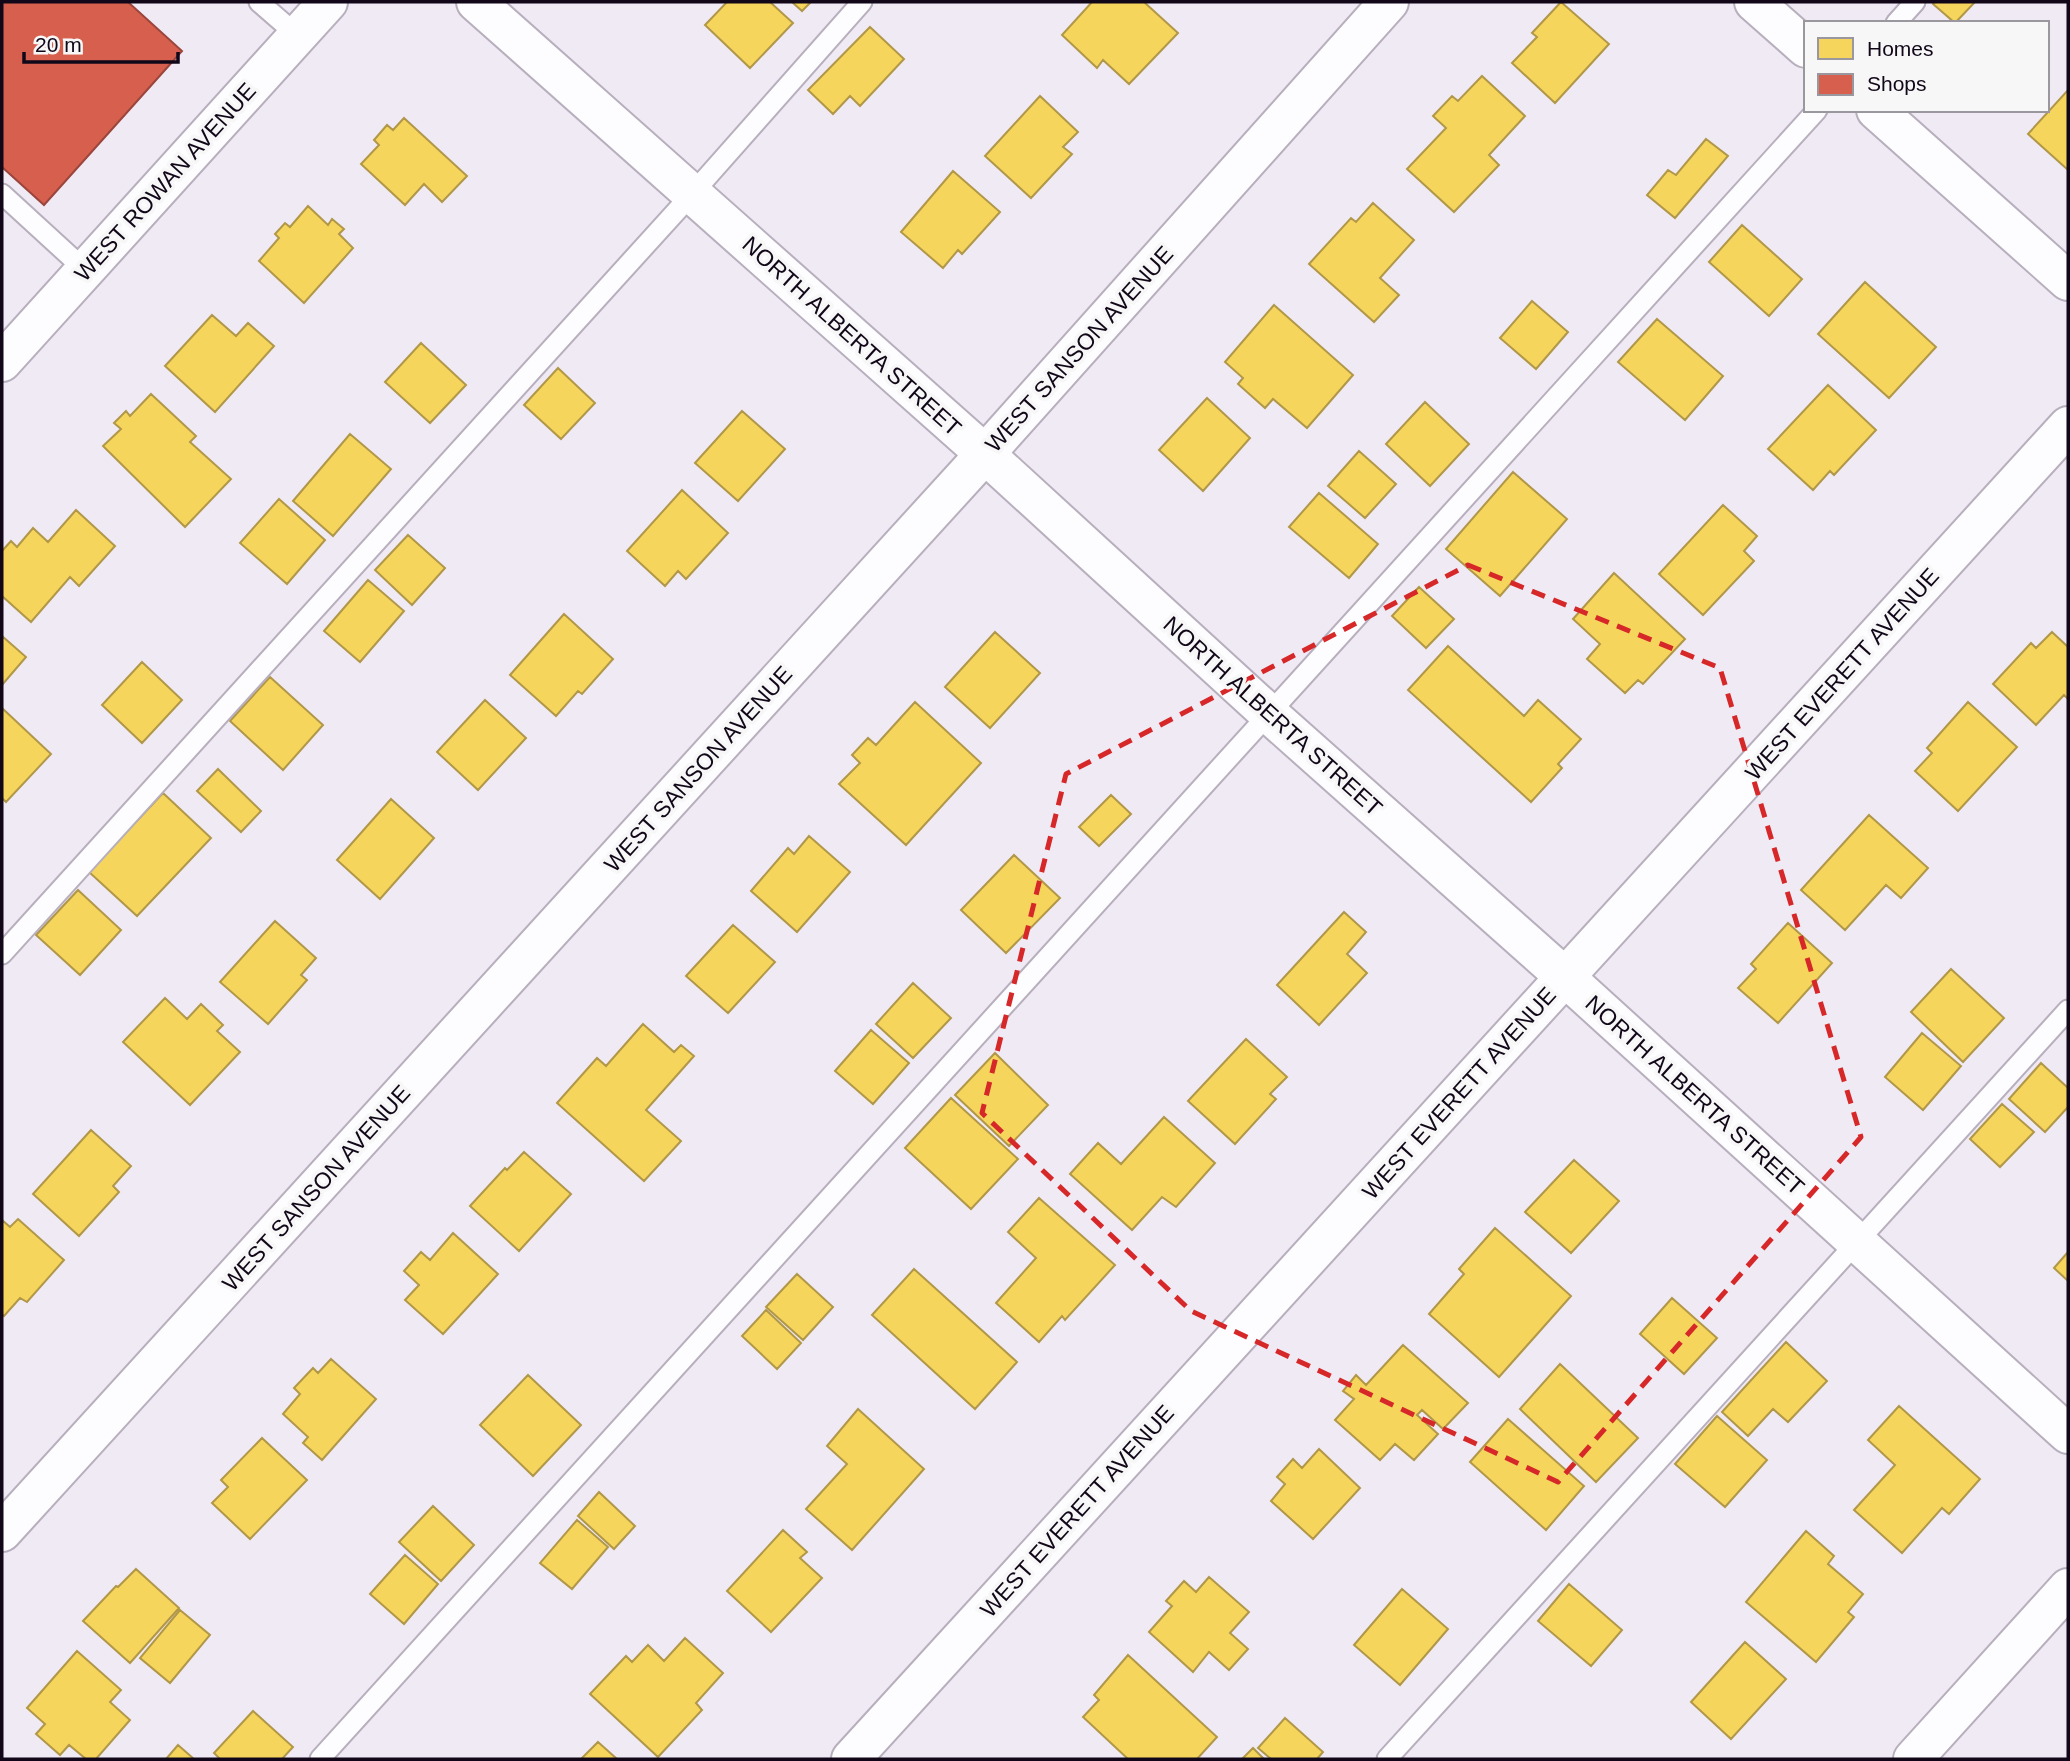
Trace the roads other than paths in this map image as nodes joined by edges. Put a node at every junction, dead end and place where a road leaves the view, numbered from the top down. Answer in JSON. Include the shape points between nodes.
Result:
{"nodes":[{"id":1,"x":259,"y":2,"type":"edge"},
{"id":2,"x":328,"y":2,"type":"edge"},
{"id":3,"x":476,"y":2,"type":"edge"},
{"id":4,"x":862,"y":2,"type":"edge"},
{"id":5,"x":1389,"y":2,"type":"edge"},
{"id":6,"x":1754,"y":2,"type":"edge"},
{"id":7,"x":1915,"y":2,"type":"edge"},
{"id":8,"x":1898,"y":21,"type":"edge"},
{"id":9,"x":297,"y":35,"type":"junction"},
{"id":10,"x":1804,"y":46,"type":"edge"},
{"id":11,"x":1815,"y":112,"type":"edge"},
{"id":12,"x":1878,"y":112,"type":"edge"},
{"id":13,"x":2,"y":194,"type":"edge"},
{"id":14,"x":692,"y":194,"type":"junction"},
{"id":15,"x":85,"y":270,"type":"junction"},
{"id":16,"x":2068,"y":281,"type":"edge"},
{"id":17,"x":2,"y":362,"type":"edge"},
{"id":18,"x":2068,"y":426,"type":"edge"},
{"id":19,"x":985,"y":454,"type":"junction"},
{"id":20,"x":1269,"y":713,"type":"junction"},
{"id":21,"x":2,"y":954,"type":"edge"},
{"id":22,"x":1565,"y":978,"type":"junction"},
{"id":23,"x":2068,"y":1010,"type":"edge"},
{"id":24,"x":1856,"y":1241,"type":"junction"},
{"id":25,"x":2068,"y":1434,"type":"edge"},
{"id":26,"x":2,"y":1532,"type":"edge"},
{"id":27,"x":2068,"y":1588,"type":"edge"},
{"id":28,"x":320,"y":1759,"type":"edge"},
{"id":29,"x":850,"y":1759,"type":"edge"},
{"id":30,"x":1387,"y":1759,"type":"edge"},
{"id":31,"x":1913,"y":1759,"type":"edge"}],
"edges":[{"from":1,"to":9,"type":"lane"},
{"from":2,"to":9,"type":"street","name":"WEST ROWAN AVENUE"},
{"from":3,"to":14,"type":"street","name":"NORTH ALBERTA STREET"},
{"from":4,"to":14,"type":"lane"},
{"from":5,"to":19,"type":"street","name":"WEST SANSON AVENUE"},
{"from":6,"to":10,"type":"street"},
{"from":7,"to":8,"type":"lane"},
{"from":9,"to":15,"type":"street","name":"WEST ROWAN AVENUE"},
{"from":11,"to":20,"type":"lane"},
{"from":12,"to":16,"type":"street"},
{"from":13,"to":15,"type":"lane"},
{"from":14,"to":19,"type":"street","name":"NORTH ALBERTA STREET"},
{"from":14,"to":21,"type":"lane"},
{"from":15,"to":17,"type":"street","name":"WEST ROWAN AVENUE"},
{"from":18,"to":22,"type":"street","name":"WEST EVERETT AVENUE"},
{"from":19,"to":20,"type":"street","name":"NORTH ALBERTA STREET"},
{"from":19,"to":26,"type":"street","name":"WEST SANSON AVENUE"},
{"from":20,"to":22,"type":"street","name":"NORTH ALBERTA STREET"},
{"from":20,"to":28,"type":"lane"},
{"from":22,"to":24,"type":"street","name":"NORTH ALBERTA STREET"},
{"from":22,"to":29,"type":"street","name":"WEST EVERETT AVENUE"},
{"from":23,"to":24,"type":"lane"},
{"from":24,"to":25,"type":"street","name":"NORTH ALBERTA STREET"},
{"from":24,"to":30,"type":"lane"},
{"from":27,"to":31,"type":"street"}]}
